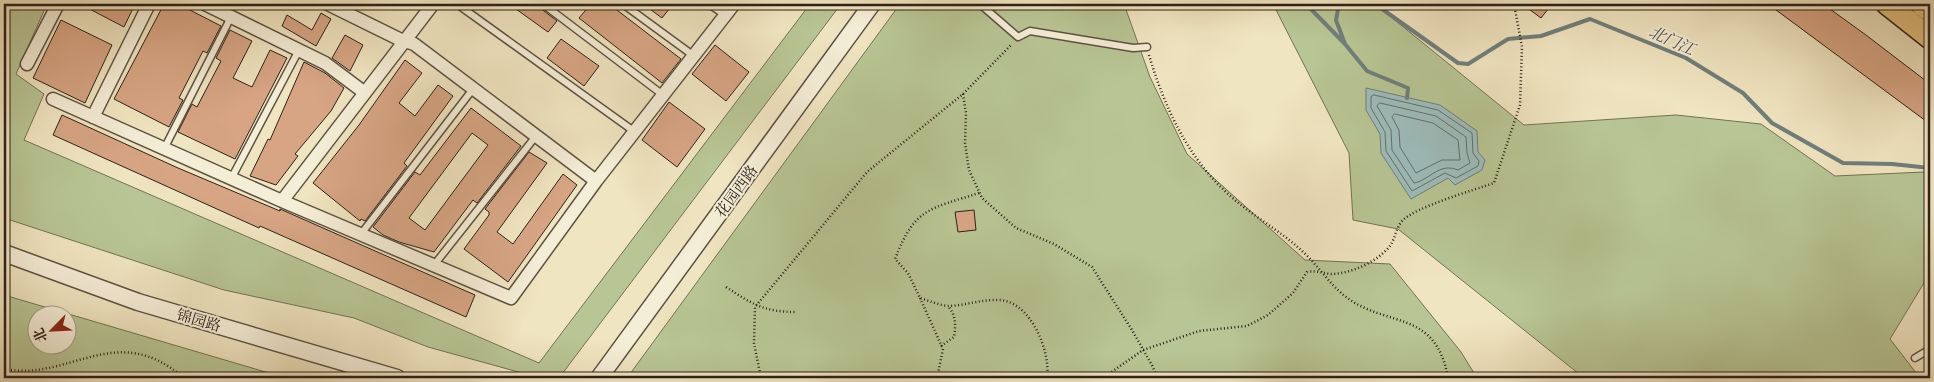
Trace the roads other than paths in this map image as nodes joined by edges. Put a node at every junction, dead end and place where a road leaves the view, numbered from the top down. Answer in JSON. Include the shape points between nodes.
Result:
{"nodes":[{"id":1,"x":58,"y":4,"type":"edge"},
{"id":2,"x":149,"y":4,"type":"edge"},
{"id":3,"x":205,"y":4,"type":"edge"},
{"id":4,"x":328,"y":4,"type":"edge"},
{"id":5,"x":433,"y":4,"type":"edge"},
{"id":6,"x":457,"y":4,"type":"edge"},
{"id":7,"x":543,"y":4,"type":"edge"},
{"id":8,"x":623,"y":4,"type":"edge"},
{"id":9,"x":709,"y":4,"type":"edge"},
{"id":10,"x":734,"y":4,"type":"edge"},
{"id":11,"x":872,"y":4,"type":"edge"},
{"id":12,"x":980,"y":4,"type":"edge"},
{"id":13,"x":1887,"y":4,"type":"edge"},
{"id":14,"x":1921,"y":4,"type":"edge"},
{"id":15,"x":1930,"y":11,"type":"edge"},
{"id":16,"x":725,"y":15,"type":"junction"},
{"id":17,"x":231,"y":17,"type":"junction"},
{"id":18,"x":1930,"y":38,"type":"edge"},
{"id":19,"x":404,"y":41,"type":"junction"},
{"id":20,"x":1147,"y":47,"type":"road end"},
{"id":21,"x":299,"y":50,"type":"junction"},
{"id":22,"x":694,"y":56,"type":"junction"},
{"id":23,"x":27,"y":64,"type":"dead end"},
{"id":24,"x":474,"y":89,"type":"junction"},
{"id":25,"x":364,"y":93,"type":"junction"},
{"id":26,"x":663,"y":95,"type":"junction"},
{"id":27,"x":53,"y":98,"type":"dead end"},
{"id":28,"x":93,"y":117,"type":"junction"},
{"id":29,"x":635,"y":132,"type":"junction"},
{"id":30,"x":536,"y":136,"type":"junction"},
{"id":31,"x":164,"y":149,"type":"junction"},
{"id":32,"x":231,"y":179,"type":"junction"},
{"id":33,"x":596,"y":181,"type":"junction"},
{"id":34,"x":282,"y":201,"type":"junction"},
{"id":35,"x":361,"y":234,"type":"junction"},
{"id":36,"x":4,"y":253,"type":"edge"},
{"id":37,"x":434,"y":265,"type":"junction"},
{"id":38,"x":1930,"y":348,"type":"edge"},
{"id":39,"x":1915,"y":358,"type":"dead end"},
{"id":40,"x":397,"y":378,"type":"edge"},
{"id":41,"x":599,"y":378,"type":"edge"}],
"edges":[{"from":1,"to":23,"type":"street"},
{"from":2,"to":28,"type":"street"},
{"from":3,"to":17,"type":"street"},
{"from":4,"to":19,"type":"street"},
{"from":5,"to":19,"type":"street"},
{"from":6,"to":29,"type":"lane"},
{"from":7,"to":26,"type":"lane"},
{"from":8,"to":22,"type":"lane"},
{"from":9,"to":16,"type":"lane"},
{"from":10,"to":16,"type":"street"},
{"from":11,"to":41,"type":"street","name":"花园西路"},
{"from":12,"to":20,"type":"lane","via":[[1018,37],[1030,32],[1133,48]]},
{"from":13,"to":18,"type":"highway"},
{"from":14,"to":15,"type":"highway"},
{"from":16,"to":22,"type":"street"},
{"from":17,"to":21,"type":"street"},
{"from":17,"to":31,"type":"lane"},
{"from":19,"to":24,"type":"street","via":[[414,44]]},
{"from":19,"to":25,"type":"street"},
{"from":21,"to":25,"type":"street","via":[[324,63]]},
{"from":21,"to":32,"type":"lane"},
{"from":22,"to":26,"type":"street"},
{"from":24,"to":30,"type":"street"},
{"from":24,"to":35,"type":"lane"},
{"from":25,"to":34,"type":"street"},
{"from":26,"to":29,"type":"street"},
{"from":27,"to":28,"type":"street"},
{"from":28,"to":31,"type":"street"},
{"from":29,"to":33,"type":"street"},
{"from":30,"to":33,"type":"street"},
{"from":30,"to":37,"type":"lane"},
{"from":31,"to":32,"type":"street"},
{"from":32,"to":34,"type":"street"},
{"from":33,"to":37,"type":"street","via":[[511,298]]},
{"from":34,"to":35,"type":"street"},
{"from":35,"to":37,"type":"street"},
{"from":36,"to":40,"type":"street","name":"锦园路","via":[[138,302]]},
{"from":38,"to":39,"type":"lane"}]}
